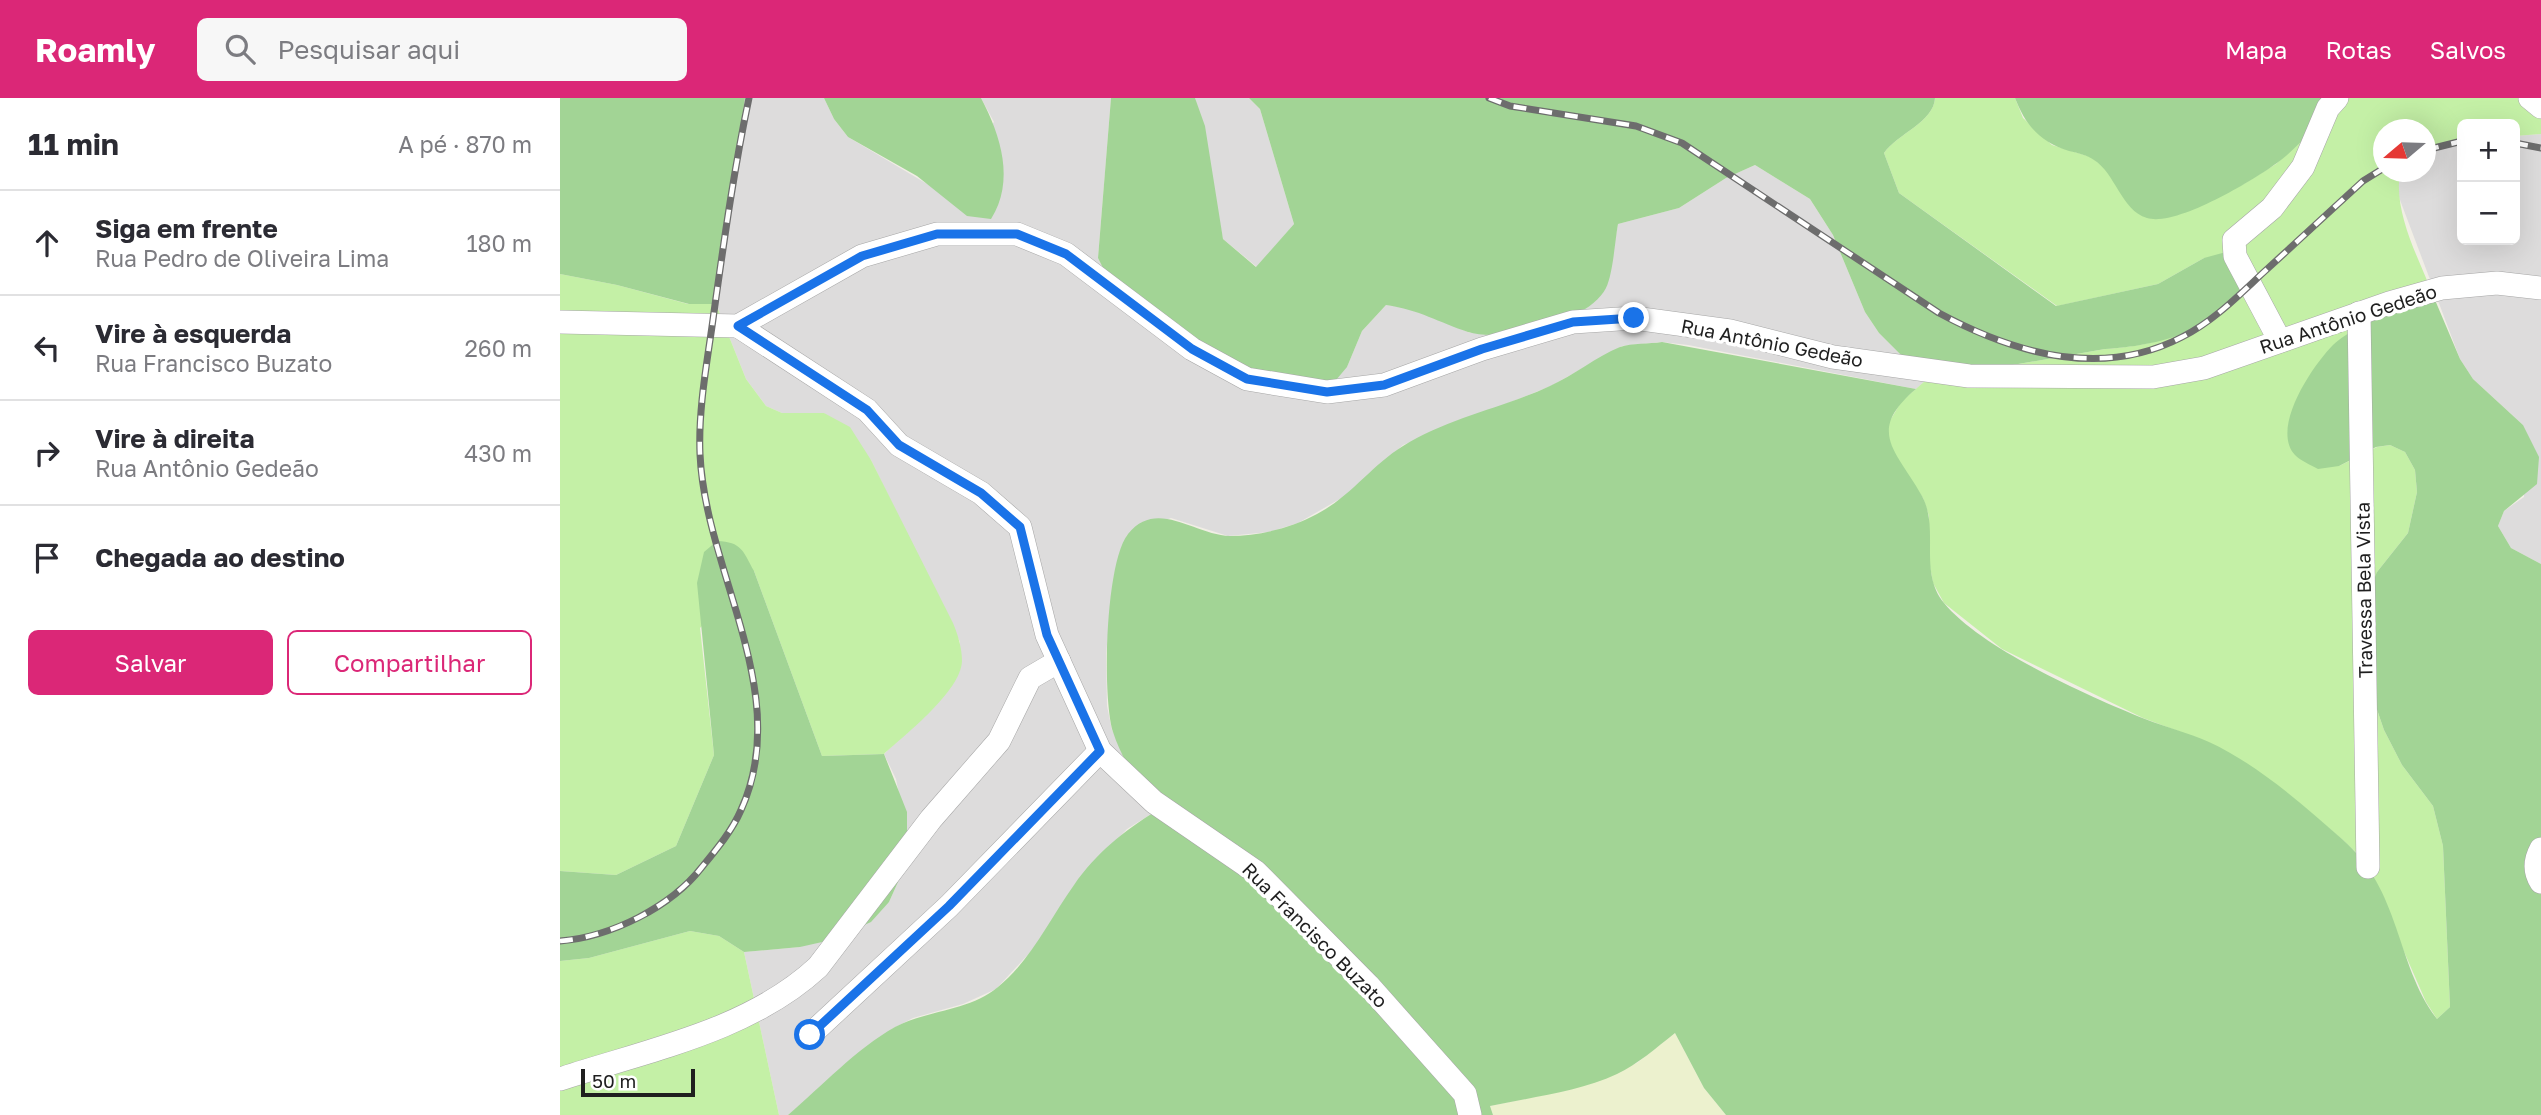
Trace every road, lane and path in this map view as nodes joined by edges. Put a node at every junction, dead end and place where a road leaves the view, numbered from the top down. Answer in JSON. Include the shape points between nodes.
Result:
{"nodes":[{"id":1,"x":2337,"y":98,"type":"edge"},
{"id":2,"x":2530,"y":98,"type":"edge"},
{"id":3,"x":2541,"y":107,"type":"edge"},
{"id":4,"x":2541,"y":288,"type":"edge"},
{"id":5,"x":2359,"y":313,"type":"junction"},
{"id":6,"x":560,"y":321,"type":"edge"},
{"id":7,"x":738,"y":326,"type":"junction"},
{"id":8,"x":2280,"y":341,"type":"junction"},
{"id":9,"x":1059,"y":661,"type":"junction"},
{"id":10,"x":1100,"y":751,"type":"junction"},
{"id":11,"x":2541,"y":849,"type":"edge"},
{"id":12,"x":2368,"y":867,"type":"dead end"},
{"id":13,"x":2541,"y":882,"type":"edge"},
{"id":14,"x":810,"y":1035,"type":"dead end"},
{"id":15,"x":560,"y":1079,"type":"edge"},
{"id":16,"x":1470,"y":1115,"type":"edge"}],
"edges":[{"from":1,"to":8,"type":"street","via":[[2328,108],[2303,167],[2272,208],[2234,240],[2235,256]]},
{"from":2,"to":3,"type":"street"},
{"from":4,"to":5,"type":"street","name":"Rua Antônio Gedeão","via":[[2497,283],[2442,288]]},
{"from":5,"to":8,"type":"street","name":"Rua Antônio Gedeão"},
{"from":5,"to":12,"type":"street","name":"Travessa Bela Vista"},
{"from":6,"to":7,"type":"street"},
{"from":7,"to":8,"type":"street","name":"Rua Antônio Gedeão","via":[[862,256],[937,234],[1017,234],[1066,254],[1192,349],[1247,379],[1327,392],[1384,385],[1573,322],[1634,318],[1730,331],[1833,357],[1969,376],[2153,377],[2204,368]]},
{"from":7,"to":9,"type":"street","name":"Rua Francisco Buzato","via":[[867,410],[899,445],[981,493],[1020,527],[1047,635]]},
{"from":9,"to":10,"type":"street","name":"Rua Francisco Buzato"},
{"from":9,"to":15,"type":"street","via":[[1030,678],[999,741],[801,983],[742,1019]]},
{"from":10,"to":14,"type":"street","via":[[949,906]]},
{"from":10,"to":16,"type":"street","name":"Rua Francisco Buzato","via":[[1154,802],[1256,872],[1368,985],[1465,1094]]},
{"from":11,"to":13,"type":"street","via":[[2536,859]]}]}
